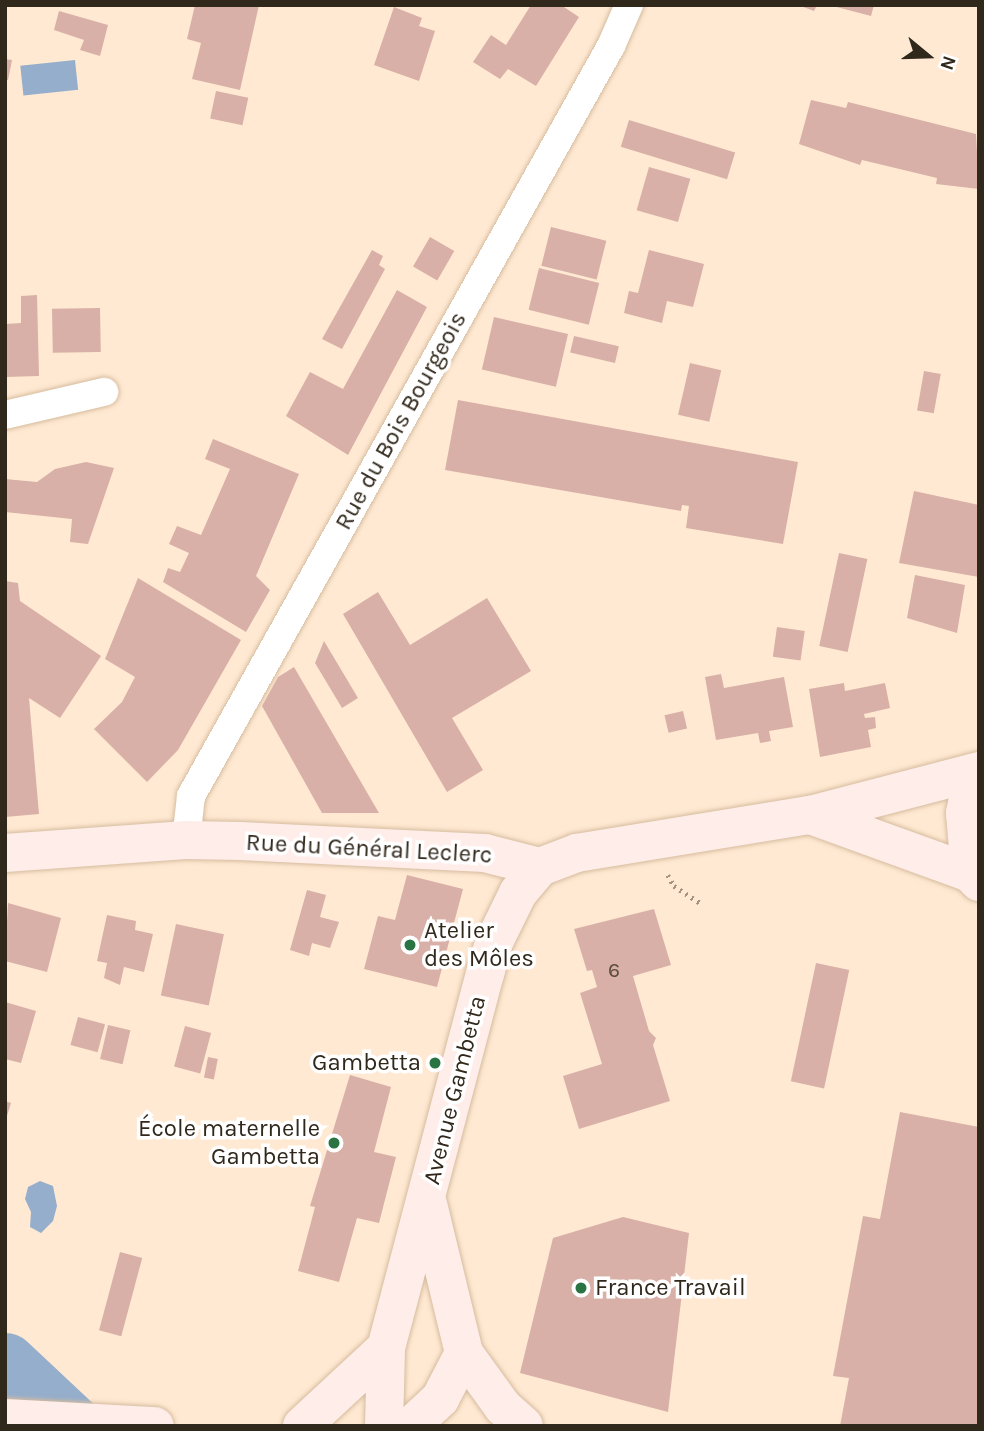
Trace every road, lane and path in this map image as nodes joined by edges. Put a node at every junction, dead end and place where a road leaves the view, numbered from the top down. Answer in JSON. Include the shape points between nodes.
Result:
{"nodes":[{"id":1,"x":629,"y":5,"type":"edge"},
{"id":2,"x":104,"y":392,"type":"dead end"},
{"id":3,"x":5,"y":415,"type":"edge"},
{"id":4,"x":977,"y":774,"type":"edge"},
{"id":5,"x":810,"y":814,"type":"junction"},
{"id":6,"x":186,"y":840,"type":"junction"},
{"id":7,"x":5,"y":853,"type":"edge"},
{"id":8,"x":540,"y":867,"type":"junction"},
{"id":9,"x":974,"y":877,"type":"edge"},
{"id":10,"x":427,"y":1202,"type":"junction"},
{"id":11,"x":386,"y":1348,"type":"junction"},
{"id":12,"x":464,"y":1353,"type":"junction"},
{"id":13,"x":6,"y":1418,"type":"edge"},
{"id":14,"x":141,"y":1425,"type":"edge"},
{"id":15,"x":302,"y":1426,"type":"edge"},
{"id":16,"x":384,"y":1426,"type":"edge"},
{"id":17,"x":411,"y":1426,"type":"edge"},
{"id":18,"x":524,"y":1426,"type":"edge"}],
"edges":[{"from":1,"to":6,"type":"street","name":"Rue du Bois Bourgeois","via":[[604,58],[191,796]]},
{"from":2,"to":3,"type":"street"},
{"from":4,"to":5,"type":"street"},
{"from":4,"to":9,"type":"street","via":[[964,813]]},
{"from":5,"to":8,"type":"street","via":[[577,853]]},
{"from":5,"to":9,"type":"street"},
{"from":6,"to":7,"type":"street","name":"Rue du Général Leclerc"},
{"from":6,"to":8,"type":"street","name":"Rue du Général Leclerc","via":[[485,853]]},
{"from":8,"to":10,"type":"street","name":"Avenue Gambetta","via":[[518,893],[494,942]]},
{"from":10,"to":11,"type":"street","name":"Avenue Gambetta"},
{"from":10,"to":12,"type":"street","name":"Avenue Gambetta"},
{"from":11,"to":15,"type":"street"},
{"from":11,"to":16,"type":"street","name":"Avenue Gambetta"},
{"from":12,"to":17,"type":"street","via":[[440,1399]]},
{"from":12,"to":18,"type":"street","name":"Avenue Gambetta","via":[[503,1406]]},
{"from":13,"to":14,"type":"street"}]}
